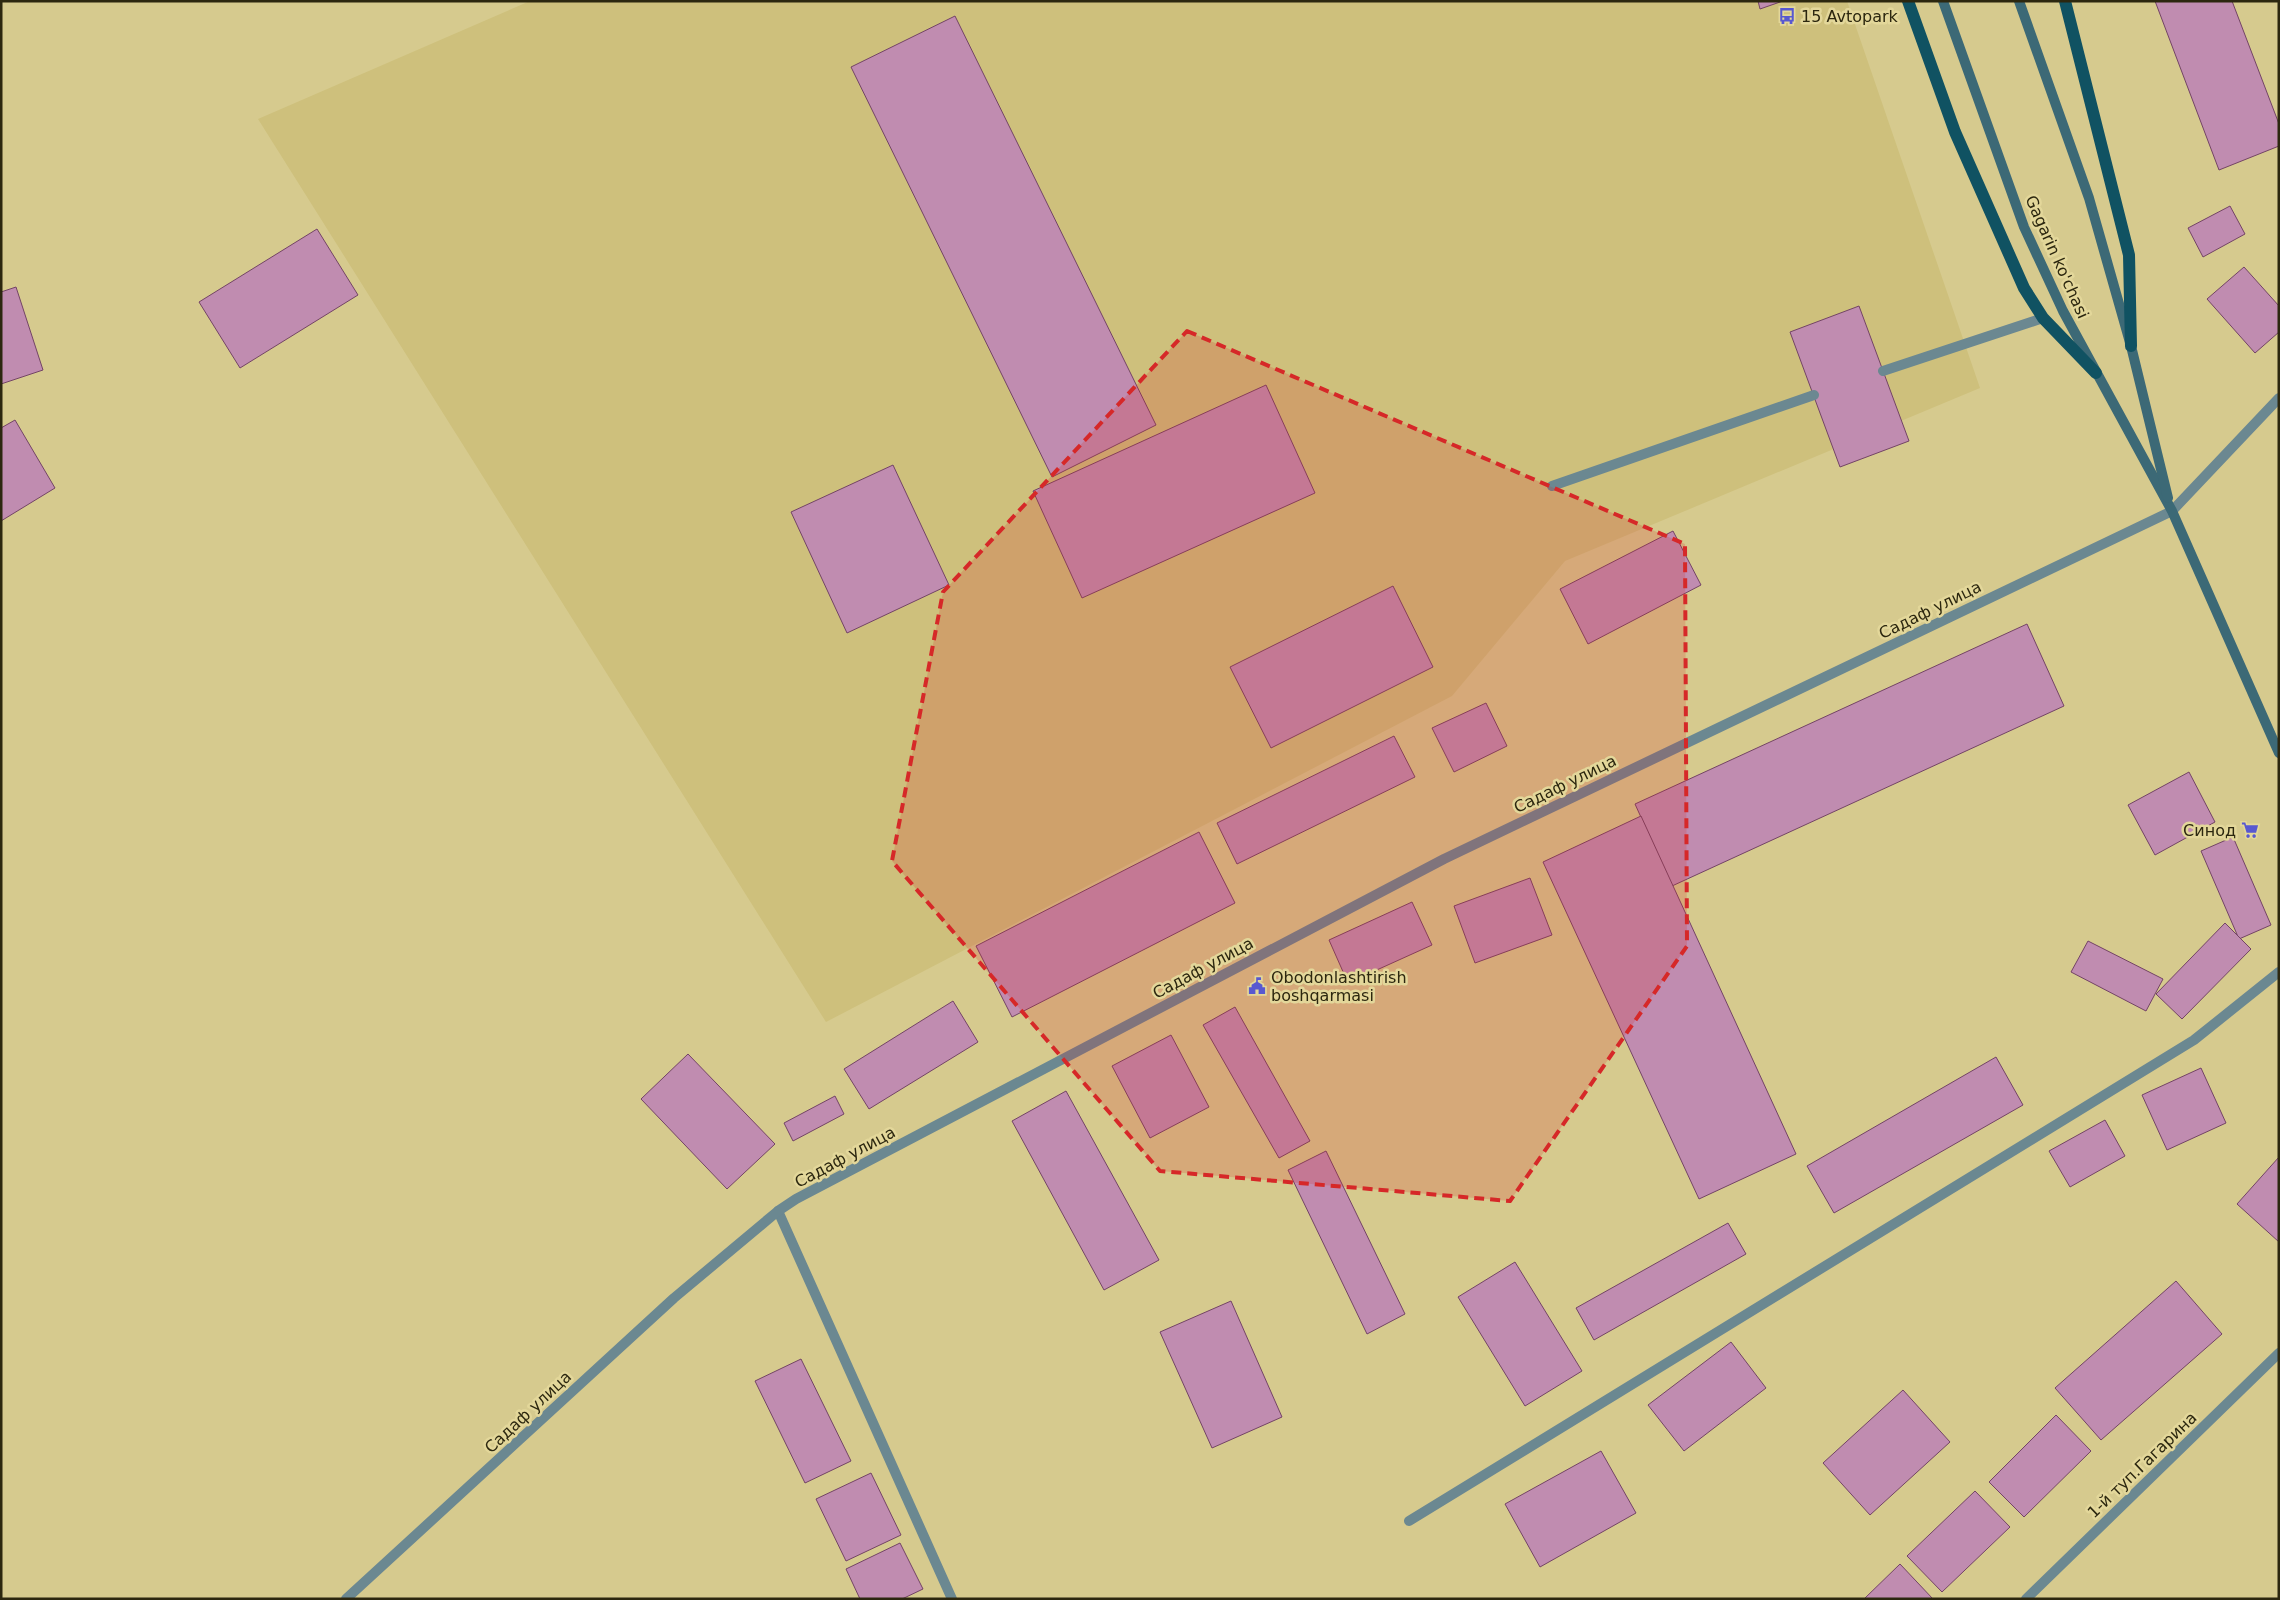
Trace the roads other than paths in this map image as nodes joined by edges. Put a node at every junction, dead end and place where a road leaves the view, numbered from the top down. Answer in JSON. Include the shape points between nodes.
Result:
{"nodes":[{"id":1,"x":1908,"y":1,"type":"edge"},
{"id":2,"x":1943,"y":1,"type":"edge"},
{"id":3,"x":2019,"y":1,"type":"edge"},
{"id":4,"x":2065,"y":1,"type":"edge"},
{"id":5,"x":2042,"y":318,"type":"junction"},
{"id":6,"x":2131,"y":346,"type":"junction"},
{"id":7,"x":1883,"y":372,"type":"dead end"},
{"id":8,"x":2096,"y":373,"type":"junction"},
{"id":9,"x":1814,"y":395,"type":"dead end"},
{"id":10,"x":2279,"y":398,"type":"edge"},
{"id":11,"x":1552,"y":486,"type":"dead end"},
{"id":12,"x":2172,"y":511,"type":"junction"},
{"id":13,"x":2279,"y":753,"type":"edge"},
{"id":14,"x":2279,"y":972,"type":"edge"},
{"id":15,"x":778,"y":1211,"type":"junction"},
{"id":16,"x":2279,"y":1353,"type":"edge"},
{"id":17,"x":1409,"y":1521,"type":"dead end"},
{"id":18,"x":346,"y":1599,"type":"edge"},
{"id":19,"x":952,"y":1599,"type":"edge"},
{"id":20,"x":2026,"y":1599,"type":"edge"}],
"edges":[{"from":1,"to":5,"type":"main road","via":[[1955,132],[2024,288]]},
{"from":2,"to":8,"type":"main road","name":"Gagarin ko'chasi","via":[[2024,226]]},
{"from":3,"to":6,"type":"main road","name":"Gagarin ko'chasi","via":[[2089,198]]},
{"from":4,"to":6,"type":"main road","via":[[2129,255]]},
{"from":5,"to":7,"type":"street"},
{"from":5,"to":8,"type":"main road"},
{"from":6,"to":12,"type":"main road","name":"Gagarin ko'chasi"},
{"from":8,"to":12,"type":"main road","name":"Gagarin ko'chasi"},
{"from":9,"to":11,"type":"street"},
{"from":10,"to":12,"type":"street"},
{"from":12,"to":13,"type":"main road","name":"Gagarin ko'chasi"},
{"from":12,"to":15,"type":"street","name":"Садаф улица","via":[[1444,859]]},
{"from":14,"to":17,"type":"street","via":[[2194,1040]]},
{"from":15,"to":18,"type":"street","name":"Садаф улица","via":[[674,1298]]},
{"from":15,"to":19,"type":"street"},
{"from":16,"to":20,"type":"street","name":"1-й туп.Гагарина"}]}
